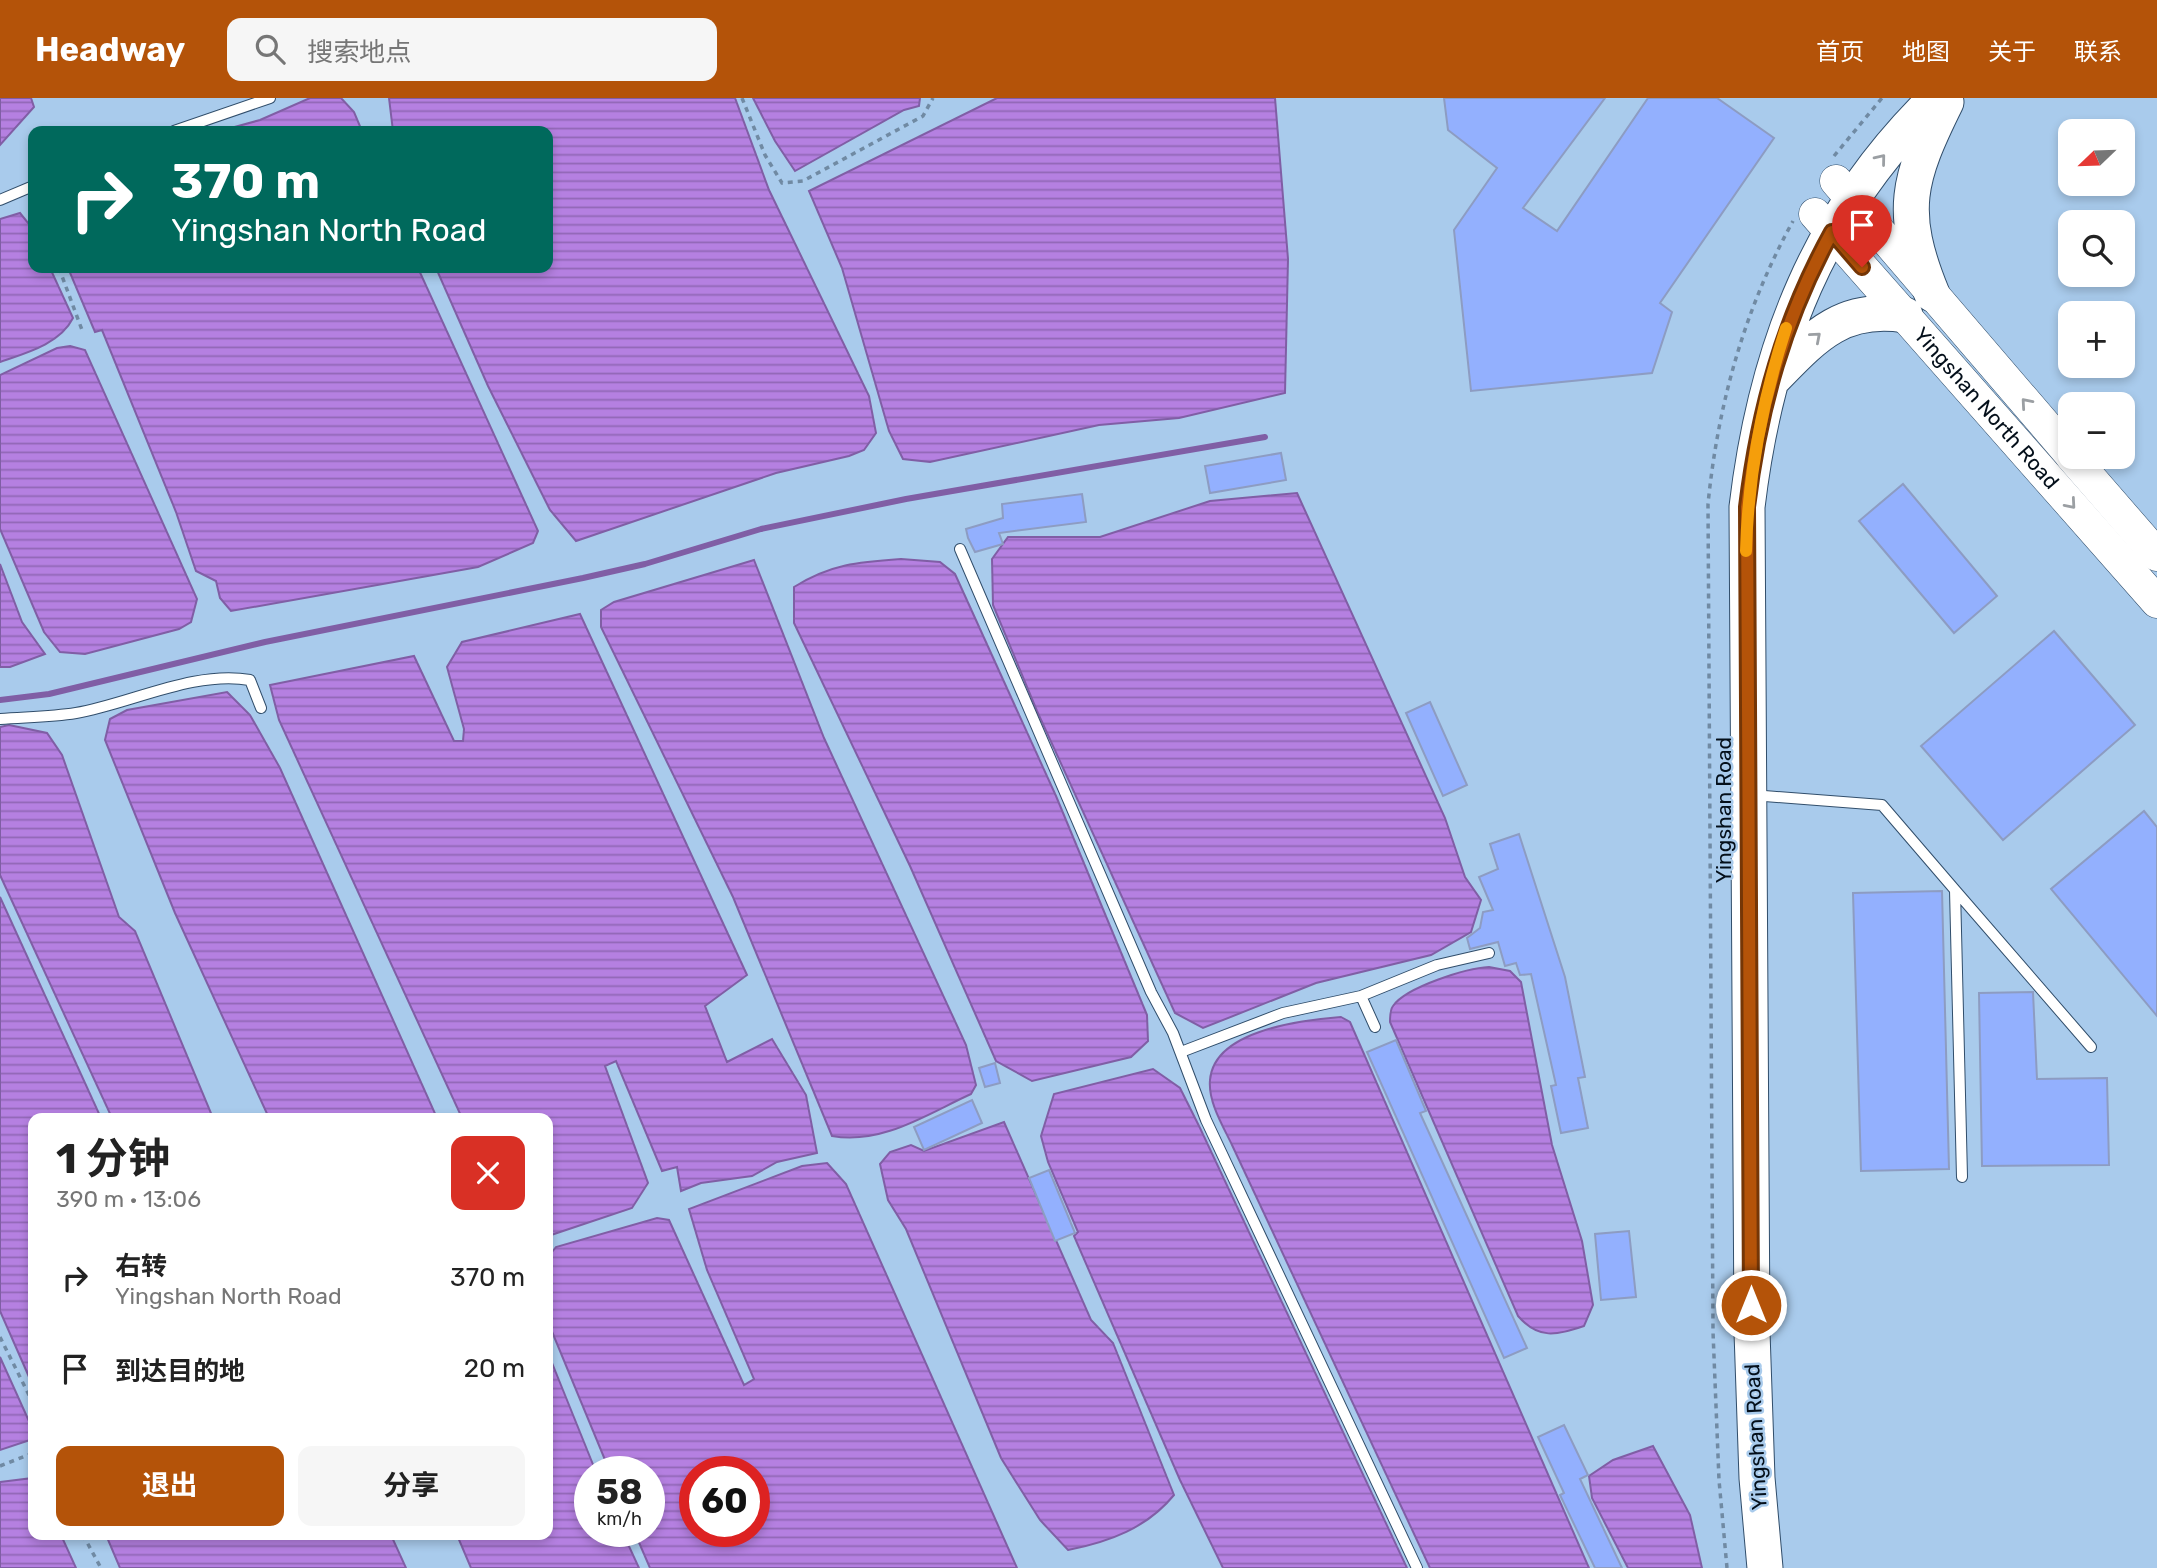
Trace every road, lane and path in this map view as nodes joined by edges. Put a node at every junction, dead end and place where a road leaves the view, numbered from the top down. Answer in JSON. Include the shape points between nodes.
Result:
{"nodes":[{"id":1,"x":270,"y":98,"type":"edge"},
{"id":2,"x":742,"y":98,"type":"edge"},
{"id":3,"x":933,"y":98,"type":"edge"},
{"id":4,"x":1902,"y":98,"type":"edge"},
{"id":5,"x":1936,"y":98,"type":"edge"},
{"id":6,"x":1948,"y":98,"type":"edge"},
{"id":7,"x":189,"y":126,"type":"edge"},
{"id":8,"x":28,"y":188,"type":"edge"},
{"id":9,"x":1844,"y":190,"type":"junction"},
{"id":10,"x":0,"y":200,"type":"edge"},
{"id":11,"x":1823,"y":223,"type":"junction"},
{"id":12,"x":61,"y":273,"type":"edge"},
{"id":13,"x":1932,"y":294,"type":"junction"},
{"id":14,"x":1905,"y":315,"type":"junction"},
{"id":15,"x":82,"y":330,"type":"dead end"},
{"id":16,"x":1768,"y":385,"type":"junction"},
{"id":17,"x":2058,"y":441,"type":"edge"},
{"id":18,"x":2082,"y":469,"type":"edge"},
{"id":19,"x":960,"y":549,"type":"dead end"},
{"id":20,"x":2157,"y":555,"type":"edge"},
{"id":21,"x":2157,"y":602,"type":"edge"},
{"id":22,"x":261,"y":708,"type":"dead end"},
{"id":23,"x":0,"y":719,"type":"edge"},
{"id":24,"x":1748,"y":794,"type":"junction"},
{"id":25,"x":1955,"y":890,"type":"junction"},
{"id":26,"x":1489,"y":953,"type":"dead end"},
{"id":27,"x":1361,"y":996,"type":"junction"},
{"id":28,"x":1375,"y":1027,"type":"dead end"},
{"id":29,"x":2091,"y":1047,"type":"dead end"},
{"id":30,"x":1181,"y":1052,"type":"junction"},
{"id":31,"x":1962,"y":1177,"type":"dead end"},
{"id":32,"x":0,"y":1337,"type":"edge"},
{"id":33,"x":28,"y":1393,"type":"edge"},
{"id":34,"x":28,"y":1456,"type":"edge"},
{"id":35,"x":0,"y":1466,"type":"edge"},
{"id":36,"x":86,"y":1540,"type":"edge"},
{"id":37,"x":101,"y":1568,"type":"edge"},
{"id":38,"x":1417,"y":1568,"type":"edge"},
{"id":39,"x":1742,"y":1568,"type":"edge"},
{"id":40,"x":1765,"y":1568,"type":"edge"}],
"edges":[{"from":1,"to":7,"type":"lane"},
{"from":2,"to":3,"type":"path","via":[[782,183],[803,181],[923,116]]},
{"from":4,"to":9,"type":"main road","name":"Yingshan Road"},
{"from":9,"to":5,"type":"main road","name":"Yingshan Road","one_way":true},
{"from":6,"to":13,"type":"main road","via":[[1923,151],[1909,204],[1911,234]]},
{"from":8,"to":10,"type":"lane"},
{"from":9,"to":11,"type":"main road","name":"Yingshan Road"},
{"from":9,"to":13,"type":"main road","name":"Yingshan North Road"},
{"from":11,"to":14,"type":"main road","name":"Yingshan North Road"},
{"from":11,"to":16,"type":"main road","name":"Yingshan Road"},
{"from":11,"to":39,"type":"main road","name":"Yingshan Road","via":[[1790,259],[1764,318],[1731,442],[1723,505],[1729,1393]]},
{"from":12,"to":15,"type":"path"},
{"from":17,"to":13,"type":"main road","name":"Yingshan North Road","one_way":true},
{"from":16,"to":14,"type":"main road","one_way":true,"via":[[1831,325],[1867,314]]},
{"from":14,"to":21,"type":"main road","name":"Yingshan North Road","one_way":true},
{"from":16,"to":24,"type":"main road","name":"Yingshan Road","via":[[1754,445],[1747,507]]},
{"from":18,"to":20,"type":"main road","name":"Yingshan North Road"},
{"from":19,"to":30,"type":"lane"},
{"from":22,"to":23,"type":"lane","via":[[250,680],[234,677],[78,713]]},
{"from":24,"to":25,"type":"lane","via":[[1882,805]]},
{"from":24,"to":40,"type":"main road","name":"Yingshan Road","via":[[1753,1393]]},
{"from":25,"to":29,"type":"lane"},
{"from":25,"to":31,"type":"lane"},
{"from":26,"to":27,"type":"lane","via":[[1437,965]]},
{"from":27,"to":28,"type":"lane"},
{"from":27,"to":30,"type":"lane","via":[[1283,1013]]},
{"from":30,"to":38,"type":"lane","via":[[1206,1120]]},
{"from":32,"to":33,"type":"path"},
{"from":34,"to":35,"type":"path"},
{"from":36,"to":37,"type":"path"}]}
